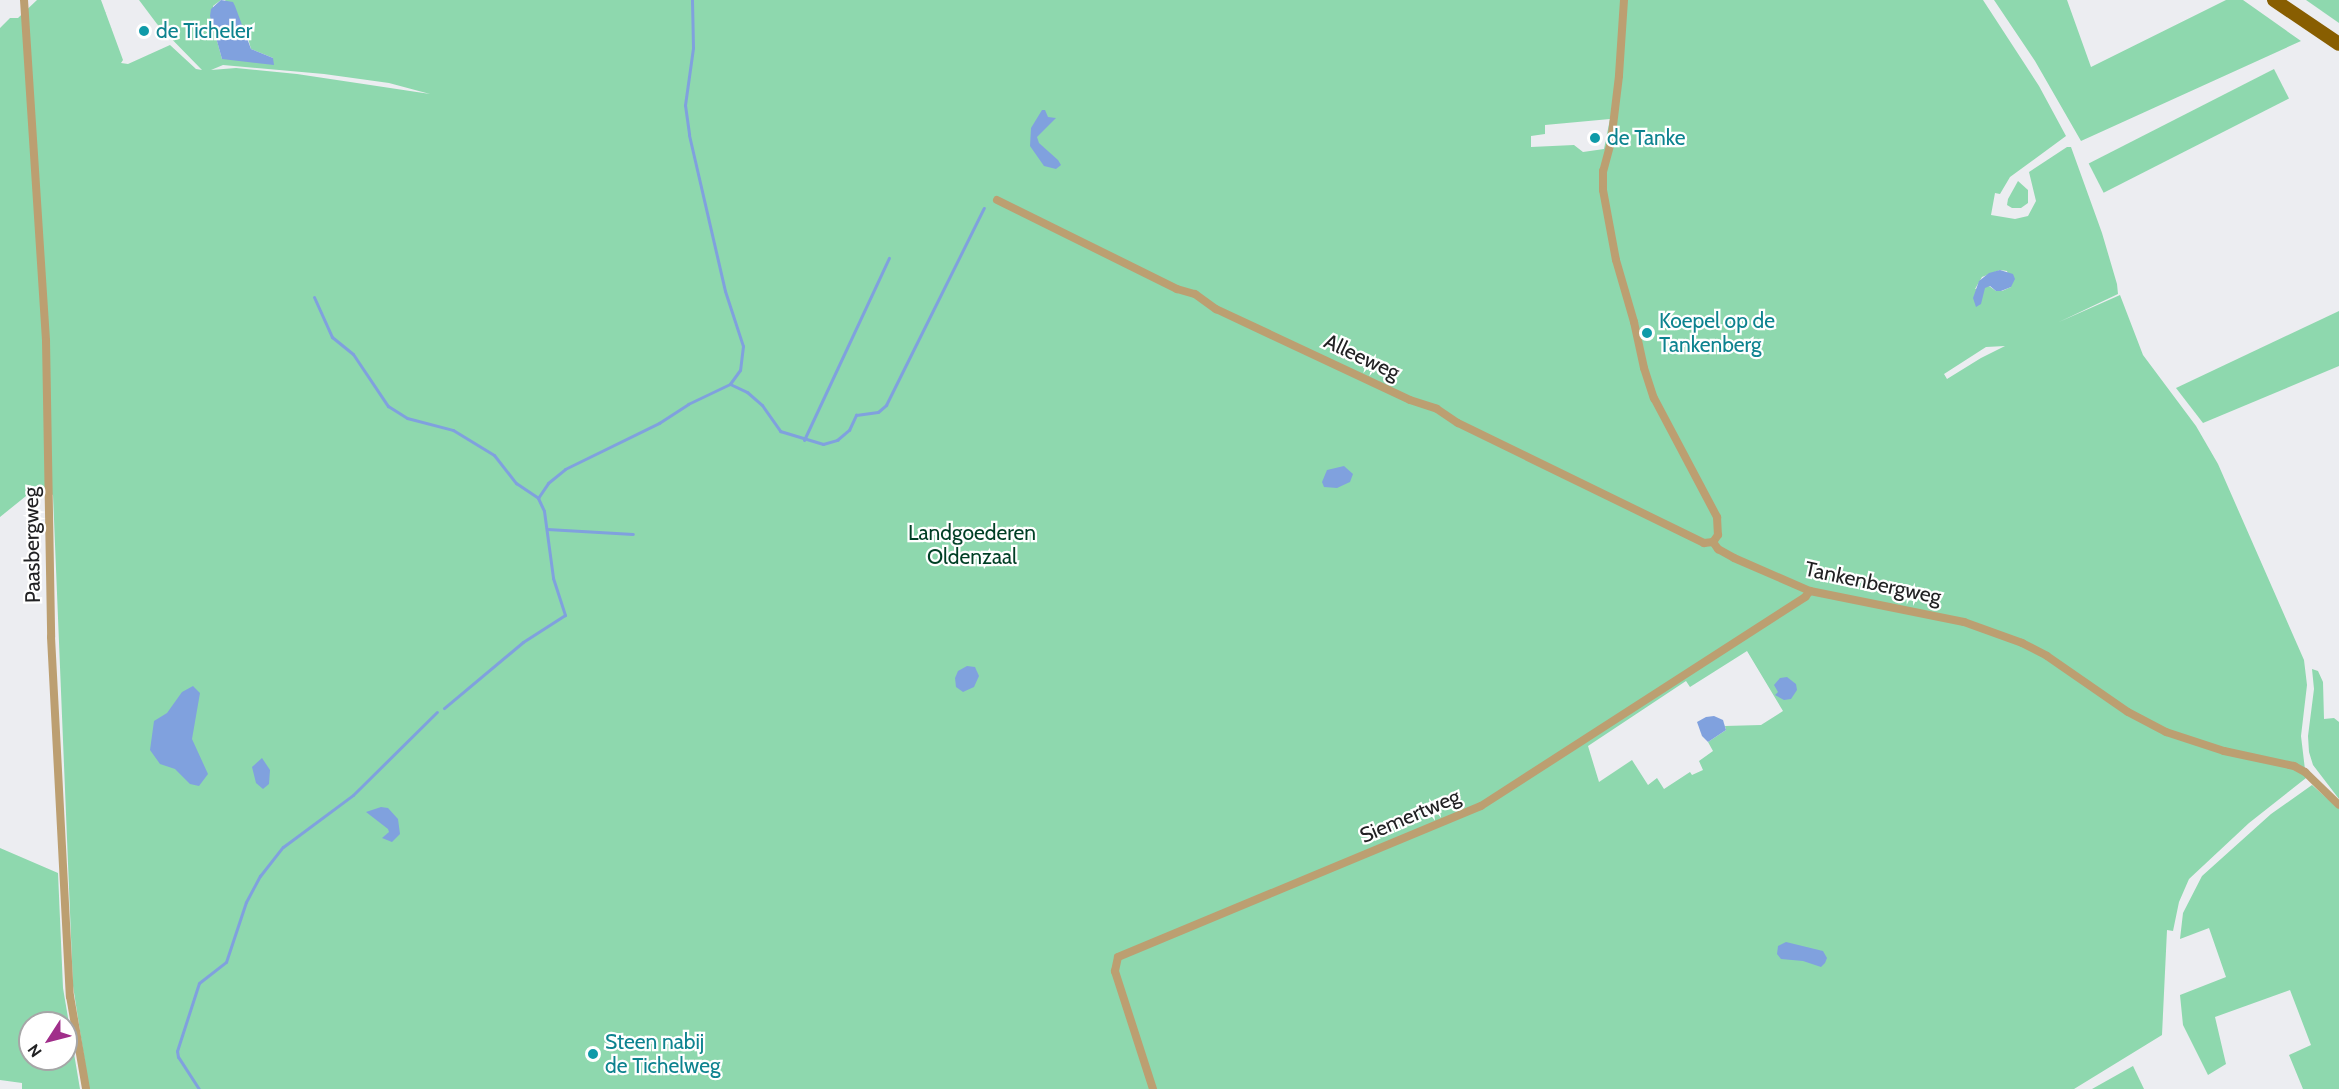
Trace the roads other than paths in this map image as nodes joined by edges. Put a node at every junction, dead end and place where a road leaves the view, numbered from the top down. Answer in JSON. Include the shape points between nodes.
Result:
{"nodes":[{"id":1,"x":24,"y":0,"type":"edge"},
{"id":2,"x":1624,"y":0,"type":"edge"},
{"id":3,"x":2274,"y":0,"type":"edge"},
{"id":4,"x":2339,"y":44,"type":"edge"},
{"id":5,"x":997,"y":200,"type":"dead end"},
{"id":6,"x":1713,"y":542,"type":"junction"},
{"id":7,"x":1810,"y":591,"type":"junction"},
{"id":8,"x":2339,"y":806,"type":"edge"},
{"id":9,"x":86,"y":1089,"type":"edge"},
{"id":10,"x":1153,"y":1089,"type":"edge"}],
"edges":[{"from":1,"to":9,"type":"street","name":"Paasbergweg","via":[[46,341],[51,637],[70,996]]},
{"from":2,"to":6,"type":"street","via":[[1619,76],[1603,190],[1616,260],[1647,378],[1717,517],[1718,535]]},
{"from":3,"to":4,"type":"main road","via":[[2317,36]]},
{"from":5,"to":6,"type":"street","name":"Alleeweg","via":[[1177,289],[1195,294],[1216,309],[1437,409],[1458,423],[1704,543]]},
{"from":6,"to":7,"type":"street","name":"Tankenbergweg","via":[[1734,558]]},
{"from":7,"to":8,"type":"street","name":"Tankenbergweg","via":[[1964,622],[2022,643],[2166,732],[2224,751],[2294,766]]},
{"from":7,"to":10,"type":"street","name":"Siemertweg","via":[[1481,806],[1118,957],[1115,971]]}]}
